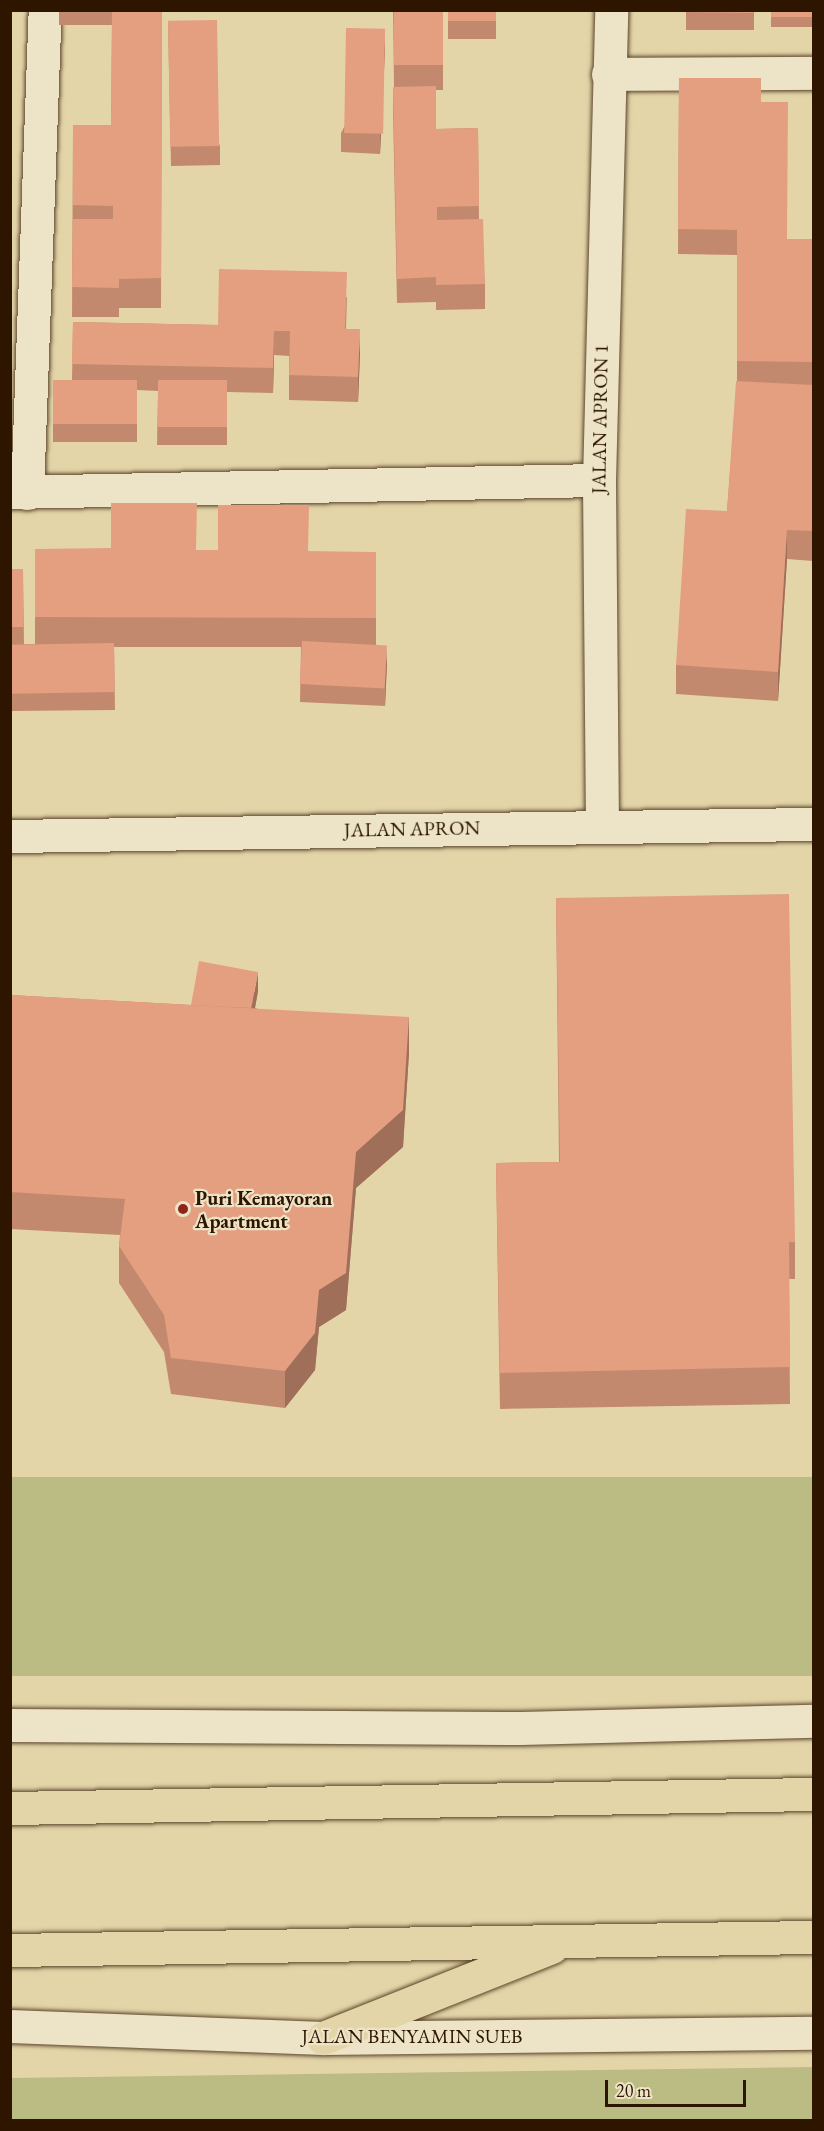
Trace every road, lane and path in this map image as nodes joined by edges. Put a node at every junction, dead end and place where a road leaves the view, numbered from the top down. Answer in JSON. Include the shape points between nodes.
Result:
{"nodes":[{"id":1,"x":45,"y":10,"type":"edge"},
{"id":2,"x":611,"y":10,"type":"edge"},
{"id":3,"x":813,"y":73,"type":"edge"},
{"id":4,"x":608,"y":74,"type":"junction"},
{"id":5,"x":598,"y":480,"type":"junction"},
{"id":6,"x":19,"y":492,"type":"edge"},
{"id":7,"x":813,"y":824,"type":"edge"},
{"id":8,"x":602,"y":827,"type":"junction"},
{"id":9,"x":10,"y":836,"type":"edge"},
{"id":10,"x":813,"y":1721,"type":"edge"},
{"id":11,"x":10,"y":1725,"type":"edge"},
{"id":12,"x":813,"y":1794,"type":"edge"},
{"id":13,"x":10,"y":1808,"type":"edge"},
{"id":14,"x":813,"y":1937,"type":"edge"},
{"id":15,"x":570,"y":1939,"type":"junction"},
{"id":16,"x":10,"y":1950,"type":"edge"},
{"id":17,"x":10,"y":2026,"type":"edge"},
{"id":18,"x":813,"y":2033,"type":"edge"},
{"id":19,"x":323,"y":2038,"type":"junction"}],
"edges":[{"from":1,"to":6,"type":"street"},
{"from":2,"to":4,"type":"street","name":"JALAN APRON 1"},
{"from":3,"to":4,"type":"street"},
{"from":4,"to":5,"type":"street","name":"JALAN APRON 1"},
{"from":5,"to":6,"type":"street"},
{"from":5,"to":8,"type":"street","name":"JALAN APRON 1"},
{"from":7,"to":8,"type":"street","name":"JALAN APRON"},
{"from":8,"to":9,"type":"street","name":"JALAN APRON"},
{"from":10,"to":11,"type":"street","via":[[520,1728]]},
{"from":12,"to":13,"type":"main road"},
{"from":14,"to":15,"type":"main road"},
{"from":15,"to":16,"type":"main road"},
{"from":15,"to":19,"type":"main road"},
{"from":17,"to":19,"type":"street","name":"JALAN BENYAMIN SUEB"},
{"from":18,"to":19,"type":"street","name":"JALAN BENYAMIN SUEB"}]}
